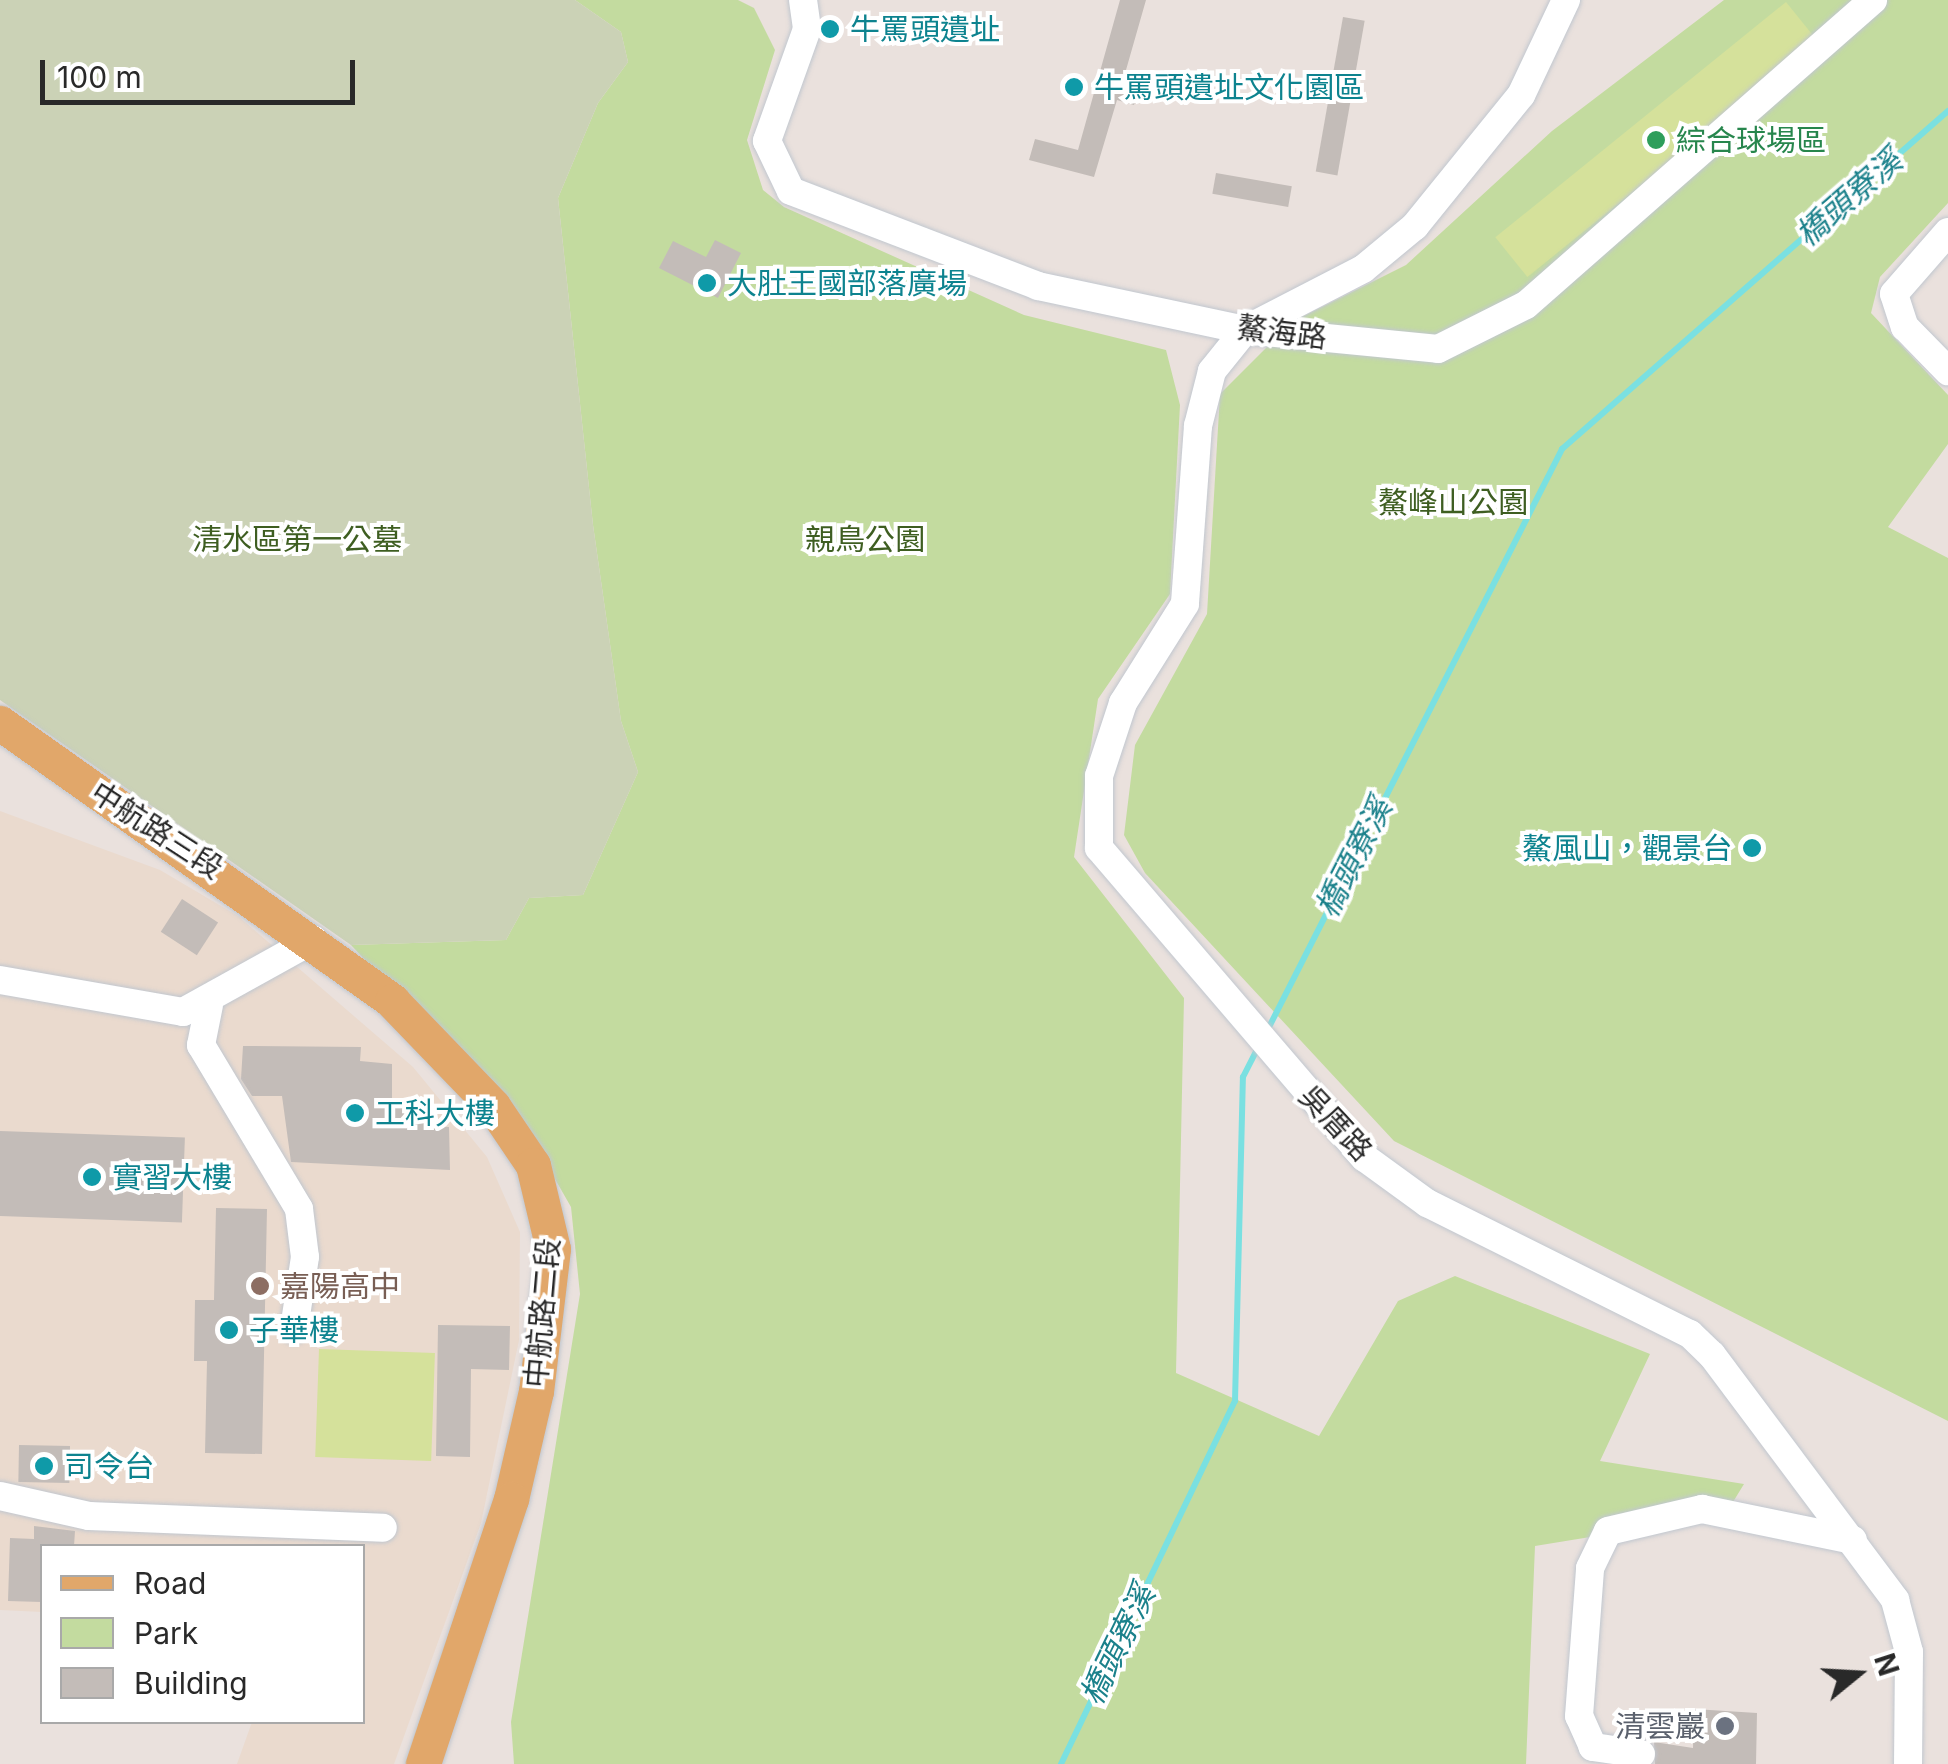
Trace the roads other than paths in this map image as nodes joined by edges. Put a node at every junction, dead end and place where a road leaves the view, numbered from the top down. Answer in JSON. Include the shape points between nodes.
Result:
{"nodes":[{"id":1,"x":803,"y":0,"type":"edge"},
{"id":2,"x":1566,"y":0,"type":"edge"},
{"id":3,"x":1873,"y":0,"type":"edge"},
{"id":4,"x":1948,"y":232,"type":"edge"},
{"id":5,"x":1246,"y":330,"type":"junction"},
{"id":6,"x":1948,"y":371,"type":"edge"},
{"id":7,"x":0,"y":723,"type":"edge"},
{"id":8,"x":313,"y":940,"type":"junction"},
{"id":9,"x":0,"y":980,"type":"edge"},
{"id":10,"x":209,"y":1005,"type":"junction"},
{"id":11,"x":294,"y":1329,"type":"dead end"},
{"id":12,"x":0,"y":1496,"type":"edge"},
{"id":13,"x":383,"y":1528,"type":"dead end"},
{"id":14,"x":1853,"y":1540,"type":"junction"},
{"id":15,"x":1641,"y":1754,"type":"dead end"},
{"id":16,"x":422,"y":1764,"type":"edge"},
{"id":17,"x":1908,"y":1764,"type":"edge"}],
"edges":[{"from":1,"to":5,"type":"street","name":"鰲海路","via":[[807,29],[767,141],[791,191],[1038,286]]},
{"from":2,"to":5,"type":"street","via":[[1521,95],[1415,226],[1363,269]]},
{"from":3,"to":5,"type":"street","name":"鰲海路","via":[[1526,306],[1466,339],[1438,348]]},
{"from":4,"to":6,"type":"street","via":[[1894,294],[1905,326]]},
{"from":5,"to":14,"type":"street","name":"吳厝路","via":[[1204,396],[1185,604],[1123,703],[1099,776],[1099,848],[1365,1158],[1427,1203],[1690,1334]]},
{"from":7,"to":8,"type":"main road","name":"中航路三段"},
{"from":8,"to":10,"type":"street","via":[[231,978]]},
{"from":8,"to":16,"type":"main road","name":"中航路二段","via":[[392,1001],[493,1106],[548,1203],[553,1249],[536,1391],[511,1499]]},
{"from":9,"to":10,"type":"street","via":[[182,1012]]},
{"from":10,"to":11,"type":"street","via":[[202,1044],[299,1210],[305,1257]]},
{"from":12,"to":13,"type":"street","via":[[89,1516]]},
{"from":14,"to":15,"type":"street","via":[[1702,1508],[1608,1530],[1590,1568],[1579,1716],[1593,1747]]},
{"from":14,"to":17,"type":"street","name":"吳厝路","via":[[1895,1600],[1909,1652]]}]}
